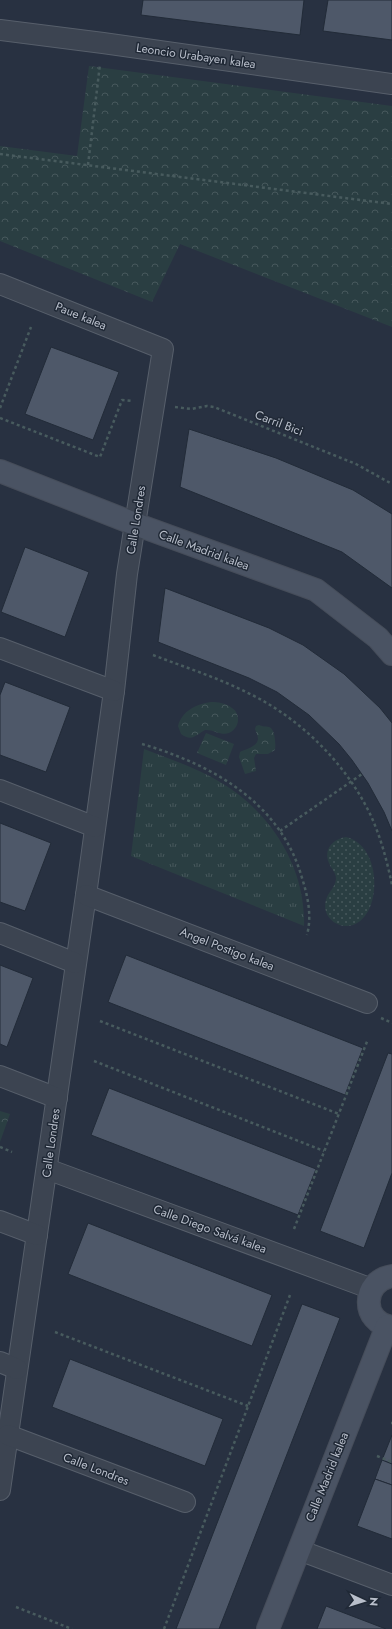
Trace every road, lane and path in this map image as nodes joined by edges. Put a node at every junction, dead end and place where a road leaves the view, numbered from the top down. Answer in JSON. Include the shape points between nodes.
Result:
{"nodes":[{"id":1,"x":0,"y":30,"type":"edge"},
{"id":2,"x":100,"y":62,"type":"dead end"},
{"id":3,"x":392,"y":84,"type":"edge"},
{"id":4,"x":0,"y":154,"type":"edge"},
{"id":5,"x":88,"y":165,"type":"junction"},
{"id":6,"x":392,"y":204,"type":"edge"},
{"id":7,"x":0,"y":284,"type":"edge"},
{"id":8,"x":31,"y":327,"type":"dead end"},
{"id":9,"x":163,"y":349,"type":"joint"},
{"id":10,"x":154,"y":404,"type":"junction"},
{"id":11,"x":0,"y":408,"type":"edge"},
{"id":12,"x":0,"y":418,"type":"edge"},
{"id":13,"x":0,"y":471,"type":"edge"},
{"id":14,"x":392,"y":484,"type":"edge"},
{"id":15,"x":135,"y":524,"type":"junction"},
{"id":16,"x":0,"y":648,"type":"edge"},
{"id":17,"x":392,"y":654,"type":"edge"},
{"id":18,"x":153,"y":655,"type":"dead end"},
{"id":19,"x":114,"y":691,"type":"junction"},
{"id":20,"x":142,"y":744,"type":"dead end"},
{"id":21,"x":362,"y":774,"type":"dead end"},
{"id":22,"x":351,"y":782,"type":"junction"},
{"id":23,"x":0,"y":790,"type":"edge"},
{"id":24,"x":95,"y":827,"type":"junction"},
{"id":25,"x":280,"y":831,"type":"junction"},
{"id":26,"x":392,"y":885,"type":"edge"},
{"id":27,"x":86,"y":895,"type":"junction"},
{"id":28,"x":0,"y":933,"type":"edge"},
{"id":29,"x":307,"y":935,"type":"dead end"},
{"id":30,"x":75,"y":963,"type":"junction"},
{"id":31,"x":367,"y":1003,"type":"dead end"},
{"id":32,"x":380,"y":1018,"type":"dead end"},
{"id":33,"x":100,"y":1021,"type":"dead end"},
{"id":34,"x":392,"y":1023,"type":"edge"},
{"id":35,"x":368,"y":1039,"type":"dead end"},
{"id":36,"x":94,"y":1062,"type":"dead end"},
{"id":37,"x":0,"y":1076,"type":"edge"},
{"id":38,"x":57,"y":1098,"type":"junction"},
{"id":39,"x":339,"y":1114,"type":"junction"},
{"id":40,"x":0,"y":1147,"type":"edge"},
{"id":41,"x":324,"y":1151,"type":"junction"},
{"id":42,"x":12,"y":1152,"type":"dead end"},
{"id":43,"x":47,"y":1169,"type":"junction"},
{"id":44,"x":0,"y":1220,"type":"edge"},
{"id":45,"x":294,"y":1229,"type":"dead end"},
{"id":46,"x":37,"y":1235,"type":"junction"},
{"id":47,"x":392,"y":1276,"type":"edge"},
{"id":48,"x":372,"y":1290,"type":"junction"},
{"id":49,"x":290,"y":1295,"type":"dead end"},
{"id":50,"x":390,"y":1326,"type":"edge"},
{"id":51,"x":54,"y":1332,"type":"dead end"},
{"id":52,"x":9,"y":1366,"type":"edge"},
{"id":53,"x":248,"y":1406,"type":"junction"},
{"id":54,"x":8,"y":1435,"type":"junction"},
{"id":55,"x":377,"y":1456,"type":"dead end"},
{"id":56,"x":392,"y":1462,"type":"edge"},
{"id":57,"x":0,"y":1490,"type":"edge"},
{"id":58,"x":185,"y":1502,"type":"dead end"},
{"id":59,"x":299,"y":1550,"type":"junction"},
{"id":60,"x":392,"y":1586,"type":"edge"},
{"id":61,"x":16,"y":1607,"type":"dead end"},
{"id":62,"x":72,"y":1629,"type":"edge"},
{"id":63,"x":164,"y":1629,"type":"edge"},
{"id":64,"x":268,"y":1629,"type":"edge"}],
"edges":[{"from":1,"to":3,"type":"street","name":"Leoncio Urabayen kalea","via":[[103,42]]},
{"from":2,"to":5,"type":"path"},
{"from":4,"to":5,"type":"path"},
{"from":5,"to":6,"type":"path"},
{"from":7,"to":9,"type":"street","name":"Paue kalea"},
{"from":8,"to":11,"type":"path"},
{"from":9,"to":10,"type":"street","name":"Calle Londres"},
{"from":10,"to":12,"type":"path","via":[[122,400],[100,457]]},
{"from":10,"to":14,"type":"path","name":"Carril Bici","via":[[191,409],[214,407],[356,464]]},
{"from":10,"to":15,"type":"street","name":"Calle Londres"},
{"from":13,"to":15,"type":"street","name":"Calle Madrid kalea"},
{"from":15,"to":17,"type":"street","name":"Calle Madrid kalea","via":[[316,590],[378,638]]},
{"from":15,"to":19,"type":"street","name":"Calle Londres"},
{"from":16,"to":19,"type":"street"},
{"from":18,"to":22,"type":"path","via":[[234,687],[270,705],[311,737]]},
{"from":19,"to":24,"type":"street","name":"Calle Londres"},
{"from":20,"to":25,"type":"path","via":[[196,764],[222,777],[247,794]]},
{"from":21,"to":22,"type":"path"},
{"from":22,"to":25,"type":"path"},
{"from":22,"to":26,"type":"path","via":[[371,816]]},
{"from":23,"to":24,"type":"street"},
{"from":24,"to":27,"type":"street","name":"Calle Londres"},
{"from":25,"to":29,"type":"path","via":[[299,866],[305,888],[310,912]]},
{"from":27,"to":30,"type":"street","name":"Calle Londres"},
{"from":27,"to":31,"type":"street","name":"Angel Postigo kalea"},
{"from":28,"to":30,"type":"street"},
{"from":30,"to":38,"type":"street","name":"Calle Londres"},
{"from":32,"to":34,"type":"path"},
{"from":33,"to":39,"type":"path"},
{"from":35,"to":39,"type":"path"},
{"from":36,"to":41,"type":"path"},
{"from":37,"to":38,"type":"street","name":"Calle Londres"},
{"from":38,"to":43,"type":"street","name":"Calle Londres"},
{"from":39,"to":41,"type":"path"},
{"from":40,"to":42,"type":"path"},
{"from":41,"to":45,"type":"path"},
{"from":43,"to":46,"type":"street","name":"Calle Londres"},
{"from":43,"to":48,"type":"street","name":"Calle Diego Salvá kalea"},
{"from":44,"to":46,"type":"street"},
{"from":46,"to":52,"type":"street","name":"Calle Londres"},
{"from":47,"to":48,"type":"street","via":[[381,1279]]},
{"from":48,"to":50,"type":"street","via":[[368,1303],[370,1310],[380,1323]]},
{"from":49,"to":53,"type":"path"},
{"from":50,"to":59,"type":"street","name":"Calle Madrid kalea"},
{"from":51,"to":53,"type":"path"},
{"from":52,"to":54,"type":"street","name":"Calle Londres"},
{"from":53,"to":63,"type":"path"},
{"from":54,"to":57,"type":"street","name":"Calle Londres"},
{"from":54,"to":58,"type":"street","name":"Calle Londres"},
{"from":55,"to":56,"type":"path"},
{"from":59,"to":60,"type":"street"},
{"from":59,"to":64,"type":"street","name":"Calle Madrid kalea"},
{"from":61,"to":62,"type":"path"}]}
